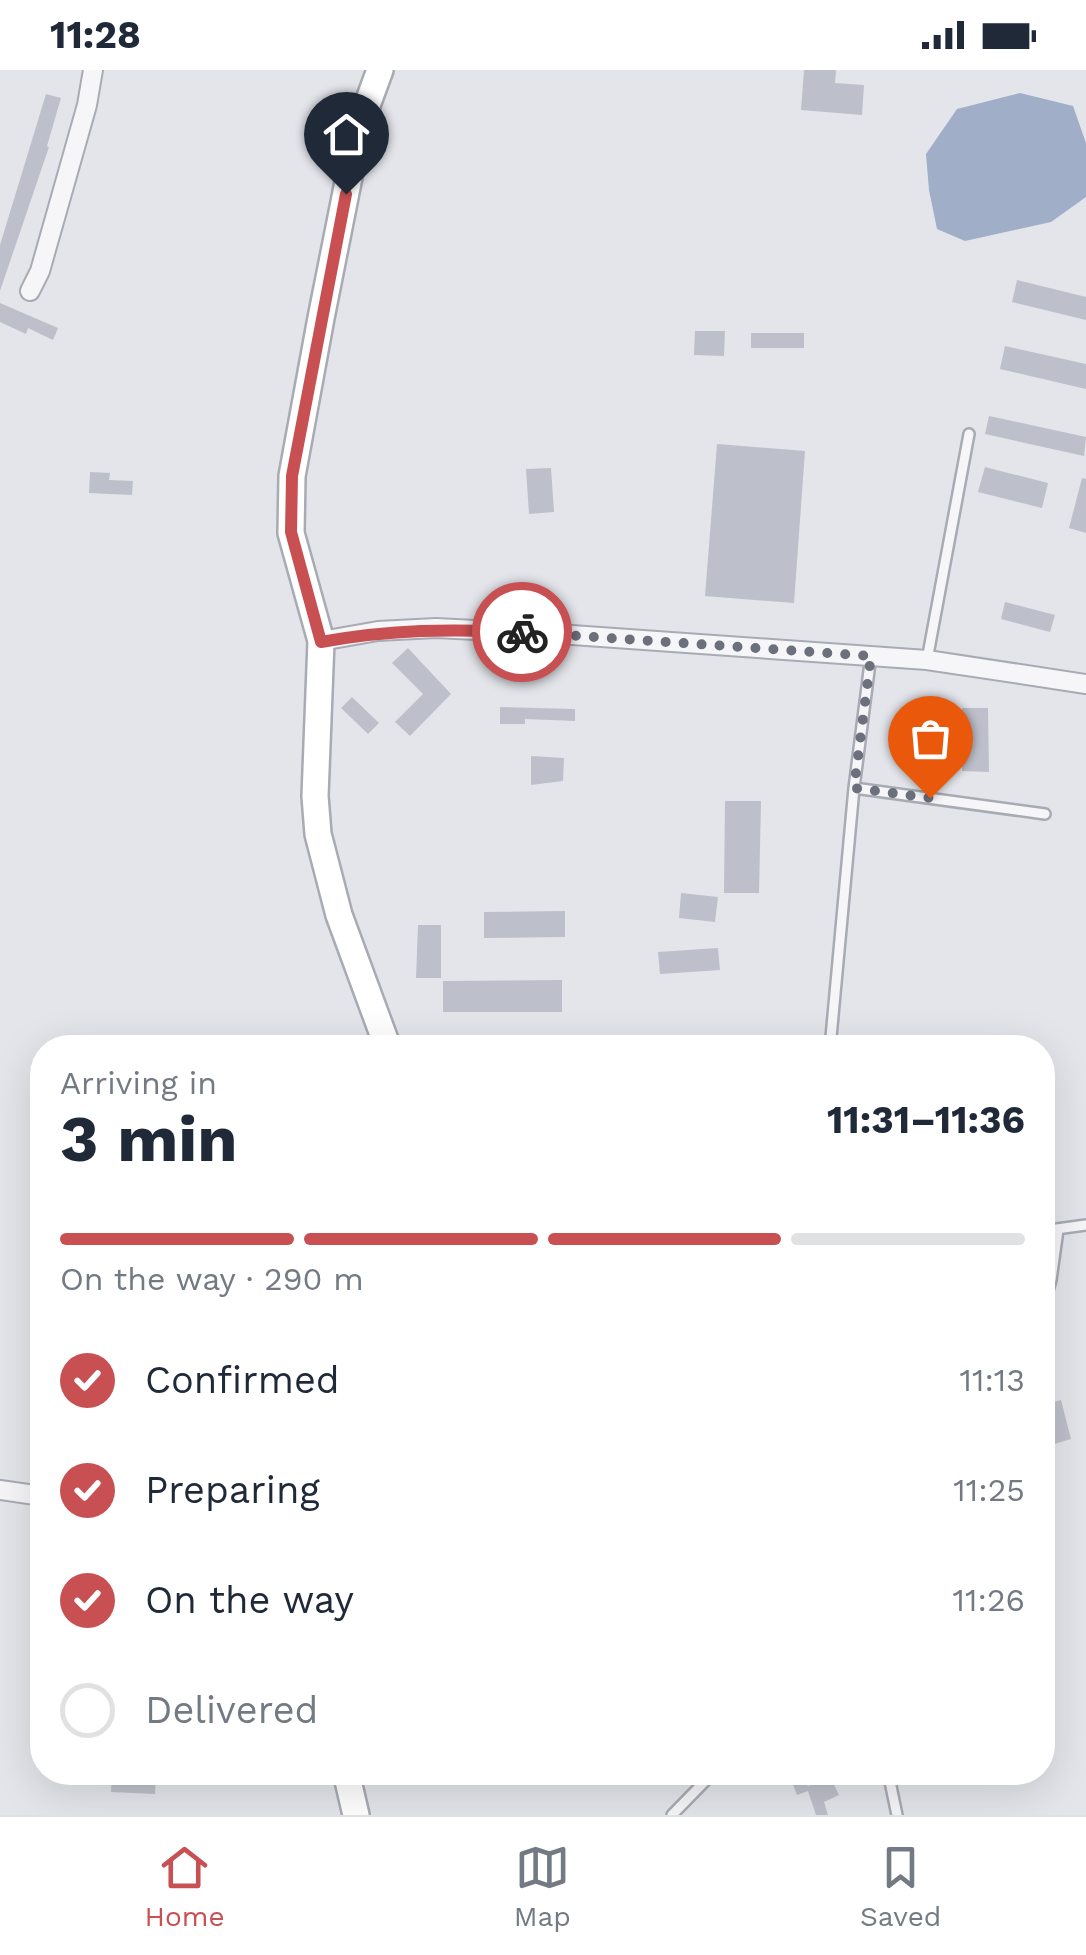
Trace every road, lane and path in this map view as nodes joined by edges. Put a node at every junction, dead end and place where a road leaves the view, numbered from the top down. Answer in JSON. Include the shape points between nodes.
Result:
{"nodes":[{"id":1,"x":93,"y":70,"type":"edge"},
{"id":2,"x":380,"y":70,"type":"edge"},
{"id":3,"x":30,"y":292,"type":"dead end"},
{"id":4,"x":969,"y":434,"type":"dead end"},
{"id":5,"x":321,"y":642,"type":"junction"},
{"id":6,"x":871,"y":656,"type":"junction"},
{"id":7,"x":927,"y":660,"type":"junction"},
{"id":8,"x":1086,"y":684,"type":"edge"},
{"id":9,"x":854,"y":788,"type":"junction"},
{"id":10,"x":1045,"y":814,"type":"dead end"},
{"id":11,"x":383,"y":1035,"type":"edge"},
{"id":12,"x":831,"y":1035,"type":"edge"},
{"id":13,"x":1086,"y":1225,"type":"edge"},
{"id":14,"x":1055,"y":1230,"type":"edge"},
{"id":15,"x":1058,"y":1230,"type":"junction"},
{"id":16,"x":1055,"y":1255,"type":"edge"},
{"id":17,"x":0,"y":1490,"type":"edge"},
{"id":18,"x":30,"y":1494,"type":"edge"},
{"id":19,"x":349,"y":1785,"type":"edge"},
{"id":20,"x":701,"y":1785,"type":"edge"},
{"id":21,"x":891,"y":1785,"type":"edge"},
{"id":22,"x":356,"y":1815,"type":"edge"},
{"id":23,"x":672,"y":1815,"type":"edge"},
{"id":24,"x":897,"y":1815,"type":"edge"}],
"edges":[{"from":1,"to":3,"type":"street"},
{"from":2,"to":5,"type":"main road","via":[[359,127],[292,476],[291,532]]},
{"from":4,"to":7,"type":"lane"},
{"from":5,"to":6,"type":"street","via":[[436,628]]},
{"from":5,"to":11,"type":"main road","via":[[318,834],[339,915]]},
{"from":6,"to":7,"type":"street"},
{"from":6,"to":9,"type":"lane"},
{"from":7,"to":8,"type":"street"},
{"from":9,"to":10,"type":"lane"},
{"from":9,"to":12,"type":"lane"},
{"from":13,"to":15,"type":"lane"},
{"from":14,"to":15,"type":"lane"},
{"from":15,"to":16,"type":"lane"},
{"from":17,"to":18,"type":"street"},
{"from":19,"to":22,"type":"main road"},
{"from":20,"to":23,"type":"lane"},
{"from":21,"to":24,"type":"lane"}]}
